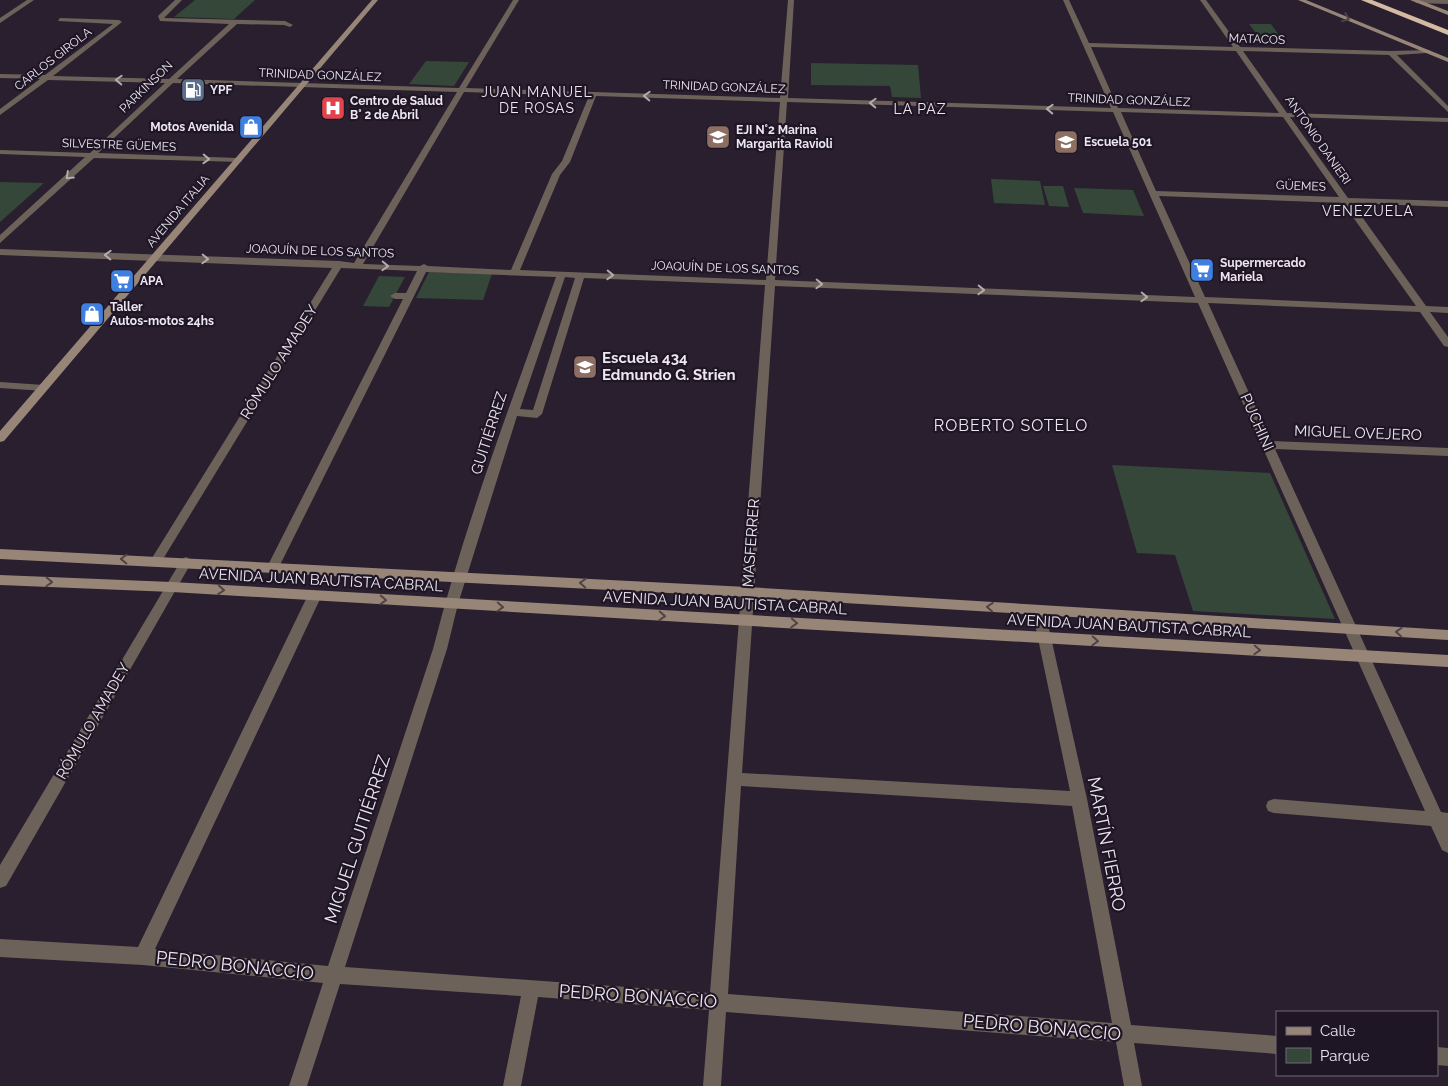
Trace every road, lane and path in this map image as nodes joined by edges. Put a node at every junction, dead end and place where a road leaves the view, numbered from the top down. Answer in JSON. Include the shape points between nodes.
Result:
{"nodes":[{"id":1,"x":31,"y":0,"type":"edge"},
{"id":2,"x":179,"y":0,"type":"edge"},
{"id":3,"x":375,"y":0,"type":"edge"},
{"id":4,"x":516,"y":0,"type":"edge"},
{"id":5,"x":791,"y":0,"type":"edge"},
{"id":6,"x":1066,"y":0,"type":"edge"},
{"id":7,"x":1203,"y":0,"type":"edge"},
{"id":8,"x":1300,"y":0,"type":"edge"},
{"id":9,"x":1364,"y":0,"type":"edge"},
{"id":10,"x":1415,"y":1,"type":"edge"},
{"id":11,"x":1448,"y":2,"type":"edge"},
{"id":12,"x":1448,"y":13,"type":"edge"},
{"id":13,"x":2,"y":18,"type":"edge"},
{"id":14,"x":60,"y":20,"type":"dead end"},
{"id":15,"x":235,"y":22,"type":"junction"},
{"id":16,"x":290,"y":25,"type":"dead end"},
{"id":17,"x":1448,"y":33,"type":"edge"},
{"id":18,"x":1086,"y":45,"type":"junction"},
{"id":19,"x":1238,"y":49,"type":"junction"},
{"id":20,"x":1427,"y":51,"type":"junction"},
{"id":21,"x":1391,"y":53,"type":"junction"},
{"id":22,"x":1448,"y":60,"type":"edge"},
{"id":23,"x":0,"y":76,"type":"edge"},
{"id":24,"x":47,"y":77,"type":"junction"},
{"id":25,"x":168,"y":81,"type":"junction"},
{"id":26,"x":302,"y":85,"type":"junction"},
{"id":27,"x":460,"y":90,"type":"junction"},
{"id":28,"x":594,"y":94,"type":"junction"},
{"id":29,"x":784,"y":100,"type":"junction"},
{"id":30,"x":1448,"y":110,"type":"edge"},
{"id":31,"x":1117,"y":111,"type":"junction"},
{"id":32,"x":0,"y":113,"type":"edge"},
{"id":33,"x":1285,"y":116,"type":"junction"},
{"id":34,"x":1448,"y":120,"type":"edge"},
{"id":35,"x":0,"y":152,"type":"edge"},
{"id":36,"x":92,"y":155,"type":"junction"},
{"id":37,"x":238,"y":160,"type":"junction"},
{"id":38,"x":1153,"y":193,"type":"junction"},
{"id":39,"x":1346,"y":200,"type":"junction"},
{"id":40,"x":1448,"y":204,"type":"edge"},
{"id":41,"x":0,"y":240,"type":"edge"},
{"id":42,"x":0,"y":252,"type":"edge"},
{"id":43,"x":157,"y":257,"type":"junction"},
{"id":44,"x":340,"y":264,"type":"junction"},
{"id":45,"x":358,"y":265,"type":"junction"},
{"id":46,"x":424,"y":267,"type":"junction"},
{"id":47,"x":515,"y":272,"type":"junction"},
{"id":48,"x":562,"y":273,"type":"junction"},
{"id":49,"x":581,"y":274,"type":"junction"},
{"id":50,"x":770,"y":282,"type":"junction"},
{"id":51,"x":395,"y":296,"type":"dead end"},
{"id":52,"x":410,"y":296,"type":"junction"},
{"id":53,"x":1201,"y":300,"type":"junction"},
{"id":54,"x":1423,"y":309,"type":"junction"},
{"id":55,"x":1448,"y":310,"type":"edge"},
{"id":56,"x":1448,"y":344,"type":"edge"},
{"id":57,"x":0,"y":385,"type":"edge"},
{"id":58,"x":44,"y":388,"type":"junction"},
{"id":59,"x":513,"y":412,"type":"junction"},
{"id":60,"x":0,"y":438,"type":"edge"},
{"id":61,"x":1266,"y":445,"type":"junction"},
{"id":62,"x":1448,"y":452,"type":"edge"},
{"id":63,"x":0,"y":554,"type":"edge"},
{"id":64,"x":156,"y":561,"type":"junction"},
{"id":65,"x":186,"y":562,"type":"junction"},
{"id":66,"x":273,"y":567,"type":"junction"},
{"id":67,"x":460,"y":577,"type":"junction"},
{"id":68,"x":0,"y":580,"type":"edge"},
{"id":69,"x":172,"y":587,"type":"junction"},
{"id":70,"x":747,"y":592,"type":"junction"},
{"id":71,"x":314,"y":597,"type":"junction"},
{"id":72,"x":451,"y":604,"type":"junction"},
{"id":73,"x":1039,"y":610,"type":"junction"},
{"id":74,"x":746,"y":621,"type":"junction"},
{"id":75,"x":1350,"y":630,"type":"junction"},
{"id":76,"x":1448,"y":635,"type":"edge"},
{"id":77,"x":1046,"y":638,"type":"junction"},
{"id":78,"x":1363,"y":657,"type":"junction"},
{"id":79,"x":1448,"y":661,"type":"edge"},
{"id":80,"x":734,"y":779,"type":"junction"},
{"id":81,"x":1079,"y":799,"type":"junction"},
{"id":82,"x":1274,"y":806,"type":"dead end"},
{"id":83,"x":1442,"y":819,"type":"edge"},
{"id":84,"x":1448,"y":845,"type":"edge"},
{"id":85,"x":0,"y":880,"type":"edge"},
{"id":86,"x":0,"y":948,"type":"edge"},
{"id":87,"x":143,"y":956,"type":"junction"},
{"id":88,"x":333,"y":976,"type":"junction"},
{"id":89,"x":531,"y":988,"type":"junction"},
{"id":90,"x":718,"y":1002,"type":"junction"},
{"id":91,"x":1122,"y":1034,"type":"junction"},
{"id":92,"x":1276,"y":1045,"type":"edge"},
{"id":93,"x":298,"y":1086,"type":"edge"},
{"id":94,"x":512,"y":1086,"type":"edge"},
{"id":95,"x":712,"y":1086,"type":"edge"},
{"id":96,"x":1133,"y":1086,"type":"edge"}],
"edges":[{"from":1,"to":13,"type":"street"},
{"from":2,"to":15,"type":"street","via":[[160,17],[162,20]]},
{"from":3,"to":26,"type":"main road","name":"AVENIDA ITALIA"},
{"from":4,"to":27,"type":"street"},
{"from":5,"to":29,"type":"street","name":"MASFERRER"},
{"from":6,"to":18,"type":"street","name":"PUCHINI"},
{"from":7,"to":19,"type":"street","name":"ANTONIO DANIERI"},
{"from":8,"to":20,"type":"main road","one_way":true},
{"from":9,"to":17,"type":"highway"},
{"from":10,"to":11,"type":"street"},
{"from":10,"to":12,"type":"main road"},
{"from":14,"to":24,"type":"street","name":"CARLOS GIROLA","via":[[119,22]]},
{"from":15,"to":16,"type":"street"},
{"from":15,"to":25,"type":"street","name":"PARKINSON"},
{"from":18,"to":19,"type":"street","name":"MATACOS"},
{"from":18,"to":31,"type":"street","name":"PUCHINI"},
{"from":19,"to":21,"type":"street","name":"MATACOS"},
{"from":19,"to":33,"type":"street","name":"ANTONIO DANIERI"},
{"from":20,"to":21,"type":"street","name":"MATACOS"},
{"from":20,"to":22,"type":"main road"},
{"from":21,"to":30,"type":"street"},
{"from":23,"to":24,"type":"street","name":"TRINIDAD GONZÁLEZ"},
{"from":25,"to":24,"type":"street","name":"TRINIDAD GONZÁLEZ","one_way":true},
{"from":24,"to":32,"type":"street","name":"CARLOS GIROLA"},
{"from":25,"to":26,"type":"street","name":"TRINIDAD GONZÁLEZ"},
{"from":25,"to":36,"type":"street","name":"PARKINSON"},
{"from":26,"to":27,"type":"street","name":"TRINIDAD GONZÁLEZ"},
{"from":26,"to":37,"type":"main road","name":"AVENIDA ITALIA"},
{"from":27,"to":28,"type":"street","name":"TRINIDAD GONZÁLEZ"},
{"from":27,"to":45,"type":"street"},
{"from":29,"to":28,"type":"street","name":"TRINIDAD GONZÁLEZ","one_way":true},
{"from":28,"to":47,"type":"street"},
{"from":31,"to":29,"type":"street","name":"TRINIDAD GONZÁLEZ","one_way":true},
{"from":29,"to":50,"type":"street","name":"MASFERRER"},
{"from":31,"to":33,"type":"street","name":"TRINIDAD GONZÁLEZ"},
{"from":31,"to":38,"type":"street","name":"PUCHINI"},
{"from":33,"to":34,"type":"street","name":"TRINIDAD GONZÁLEZ"},
{"from":33,"to":39,"type":"street","name":"ANTONIO DANIERI"},
{"from":35,"to":36,"type":"street","name":"SILVESTRE GÜEMES"},
{"from":36,"to":37,"type":"street","name":"SILVESTRE GÜEMES","one_way":true},
{"from":36,"to":41,"type":"street","name":"PARKINSON","one_way":true},
{"from":37,"to":43,"type":"main road","name":"AVENIDA ITALIA"},
{"from":38,"to":39,"type":"street","name":"GÜEMES"},
{"from":38,"to":53,"type":"street","name":"PUCHINI"},
{"from":39,"to":40,"type":"street","name":"GÜEMES"},
{"from":39,"to":54,"type":"street","name":"ANTONIO DANIERI"},
{"from":43,"to":42,"type":"street","name":"JOAQUÍN DE LOS SANTOS","one_way":true},
{"from":43,"to":44,"type":"street","name":"JOAQUÍN DE LOS SANTOS","one_way":true},
{"from":43,"to":58,"type":"main road","name":"AVENIDA ITALIA"},
{"from":44,"to":45,"type":"street","name":"JOAQUÍN DE LOS SANTOS"},
{"from":44,"to":64,"type":"street","name":"RÓMULO AMADEY"},
{"from":45,"to":46,"type":"street","name":"JOAQUÍN DE LOS SANTOS","one_way":true},
{"from":46,"to":47,"type":"street","name":"JOAQUÍN DE LOS SANTOS"},
{"from":46,"to":52,"type":"street"},
{"from":47,"to":48,"type":"street","name":"JOAQUÍN DE LOS SANTOS"},
{"from":48,"to":49,"type":"street","name":"JOAQUÍN DE LOS SANTOS"},
{"from":48,"to":59,"type":"street","name":"GUITIÉRREZ"},
{"from":49,"to":50,"type":"street","name":"JOAQUÍN DE LOS SANTOS","one_way":true},
{"from":49,"to":59,"type":"street","via":[[537,414]]},
{"from":50,"to":53,"type":"street","name":"JOAQUÍN DE LOS SANTOS","one_way":true},
{"from":50,"to":70,"type":"street","name":"MASFERRER"},
{"from":51,"to":52,"type":"street"},
{"from":52,"to":66,"type":"street"},
{"from":53,"to":54,"type":"street","name":"JOAQUÍN DE LOS SANTOS"},
{"from":53,"to":61,"type":"street","name":"PUCHINI"},
{"from":54,"to":55,"type":"street","name":"JOAQUÍN DE LOS SANTOS"},
{"from":54,"to":56,"type":"street","name":"ANTONIO DANIERI"},
{"from":57,"to":58,"type":"street"},
{"from":58,"to":60,"type":"main road","name":"AVENIDA ITALIA"},
{"from":59,"to":67,"type":"street","name":"GUITIÉRREZ"},
{"from":61,"to":62,"type":"street","name":"MIGUEL OVEJERO"},
{"from":61,"to":75,"type":"street","name":"PUCHINI"},
{"from":64,"to":63,"type":"main road","name":"AVENIDA JUAN BAUTISTA CABRAL","one_way":true},
{"from":64,"to":65,"type":"main road","name":"AVENIDA JUAN BAUTISTA CABRAL"},
{"from":65,"to":66,"type":"main road","name":"AVENIDA JUAN BAUTISTA CABRAL"},
{"from":65,"to":69,"type":"street","name":"RÓMULO AMADEY"},
{"from":66,"to":67,"type":"main road","name":"AVENIDA JUAN BAUTISTA CABRAL"},
{"from":70,"to":67,"type":"main road","name":"AVENIDA JUAN BAUTISTA CABRAL","one_way":true},
{"from":67,"to":72,"type":"street","name":"GUITIÉRREZ"},
{"from":68,"to":69,"type":"main road","name":"AVENIDA JUAN BAUTISTA CABRAL","one_way":true},
{"from":69,"to":71,"type":"main road","name":"AVENIDA JUAN BAUTISTA CABRAL","one_way":true},
{"from":69,"to":85,"type":"street","name":"RÓMULO AMADEY"},
{"from":73,"to":70,"type":"main road","name":"AVENIDA JUAN BAUTISTA CABRAL","one_way":true},
{"from":70,"to":74,"type":"street","name":"MASFERRER"},
{"from":71,"to":72,"type":"main road","name":"AVENIDA JUAN BAUTISTA CABRAL","one_way":true},
{"from":71,"to":87,"type":"street"},
{"from":72,"to":74,"type":"main road","name":"AVENIDA JUAN BAUTISTA CABRAL","one_way":true},
{"from":72,"to":88,"type":"street","name":"MIGUEL GUITIÉRREZ","via":[[440,649]]},
{"from":73,"to":75,"type":"main road","name":"AVENIDA JUAN BAUTISTA CABRAL"},
{"from":73,"to":77,"type":"street","name":"MARTÍN FIERRO"},
{"from":74,"to":77,"type":"main road","name":"AVENIDA JUAN BAUTISTA CABRAL","one_way":true},
{"from":74,"to":80,"type":"street","name":"MASFERRER"},
{"from":76,"to":75,"type":"main road","name":"AVENIDA JUAN BAUTISTA CABRAL","one_way":true},
{"from":75,"to":78,"type":"street","name":"PUCHINI"},
{"from":77,"to":78,"type":"main road","name":"AVENIDA JUAN BAUTISTA CABRAL","one_way":true},
{"from":77,"to":81,"type":"street","name":"MARTÍN FIERRO"},
{"from":78,"to":79,"type":"main road","name":"AVENIDA JUAN BAUTISTA CABRAL"},
{"from":78,"to":83,"type":"street","name":"PUCHINI"},
{"from":80,"to":81,"type":"street"},
{"from":80,"to":90,"type":"street","name":"MASFERRER"},
{"from":81,"to":91,"type":"street","name":"MARTÍN FIERRO"},
{"from":82,"to":83,"type":"street"},
{"from":83,"to":84,"type":"street","name":"PUCHINI"},
{"from":86,"to":87,"type":"street","name":"PEDRO BONACCIO"},
{"from":87,"to":88,"type":"street","name":"PEDRO BONACCIO"},
{"from":88,"to":89,"type":"street","name":"PEDRO BONACCIO"},
{"from":88,"to":93,"type":"street","name":"MIGUEL GUITIÉRREZ"},
{"from":89,"to":90,"type":"street","name":"PEDRO BONACCIO"},
{"from":89,"to":94,"type":"street"},
{"from":90,"to":91,"type":"street","name":"PEDRO BONACCIO"},
{"from":90,"to":95,"type":"street","name":"MASFERRER"},
{"from":91,"to":92,"type":"street","name":"PEDRO BONACCIO"},
{"from":91,"to":96,"type":"street","name":"MARTÍN FIERRO"}]}
